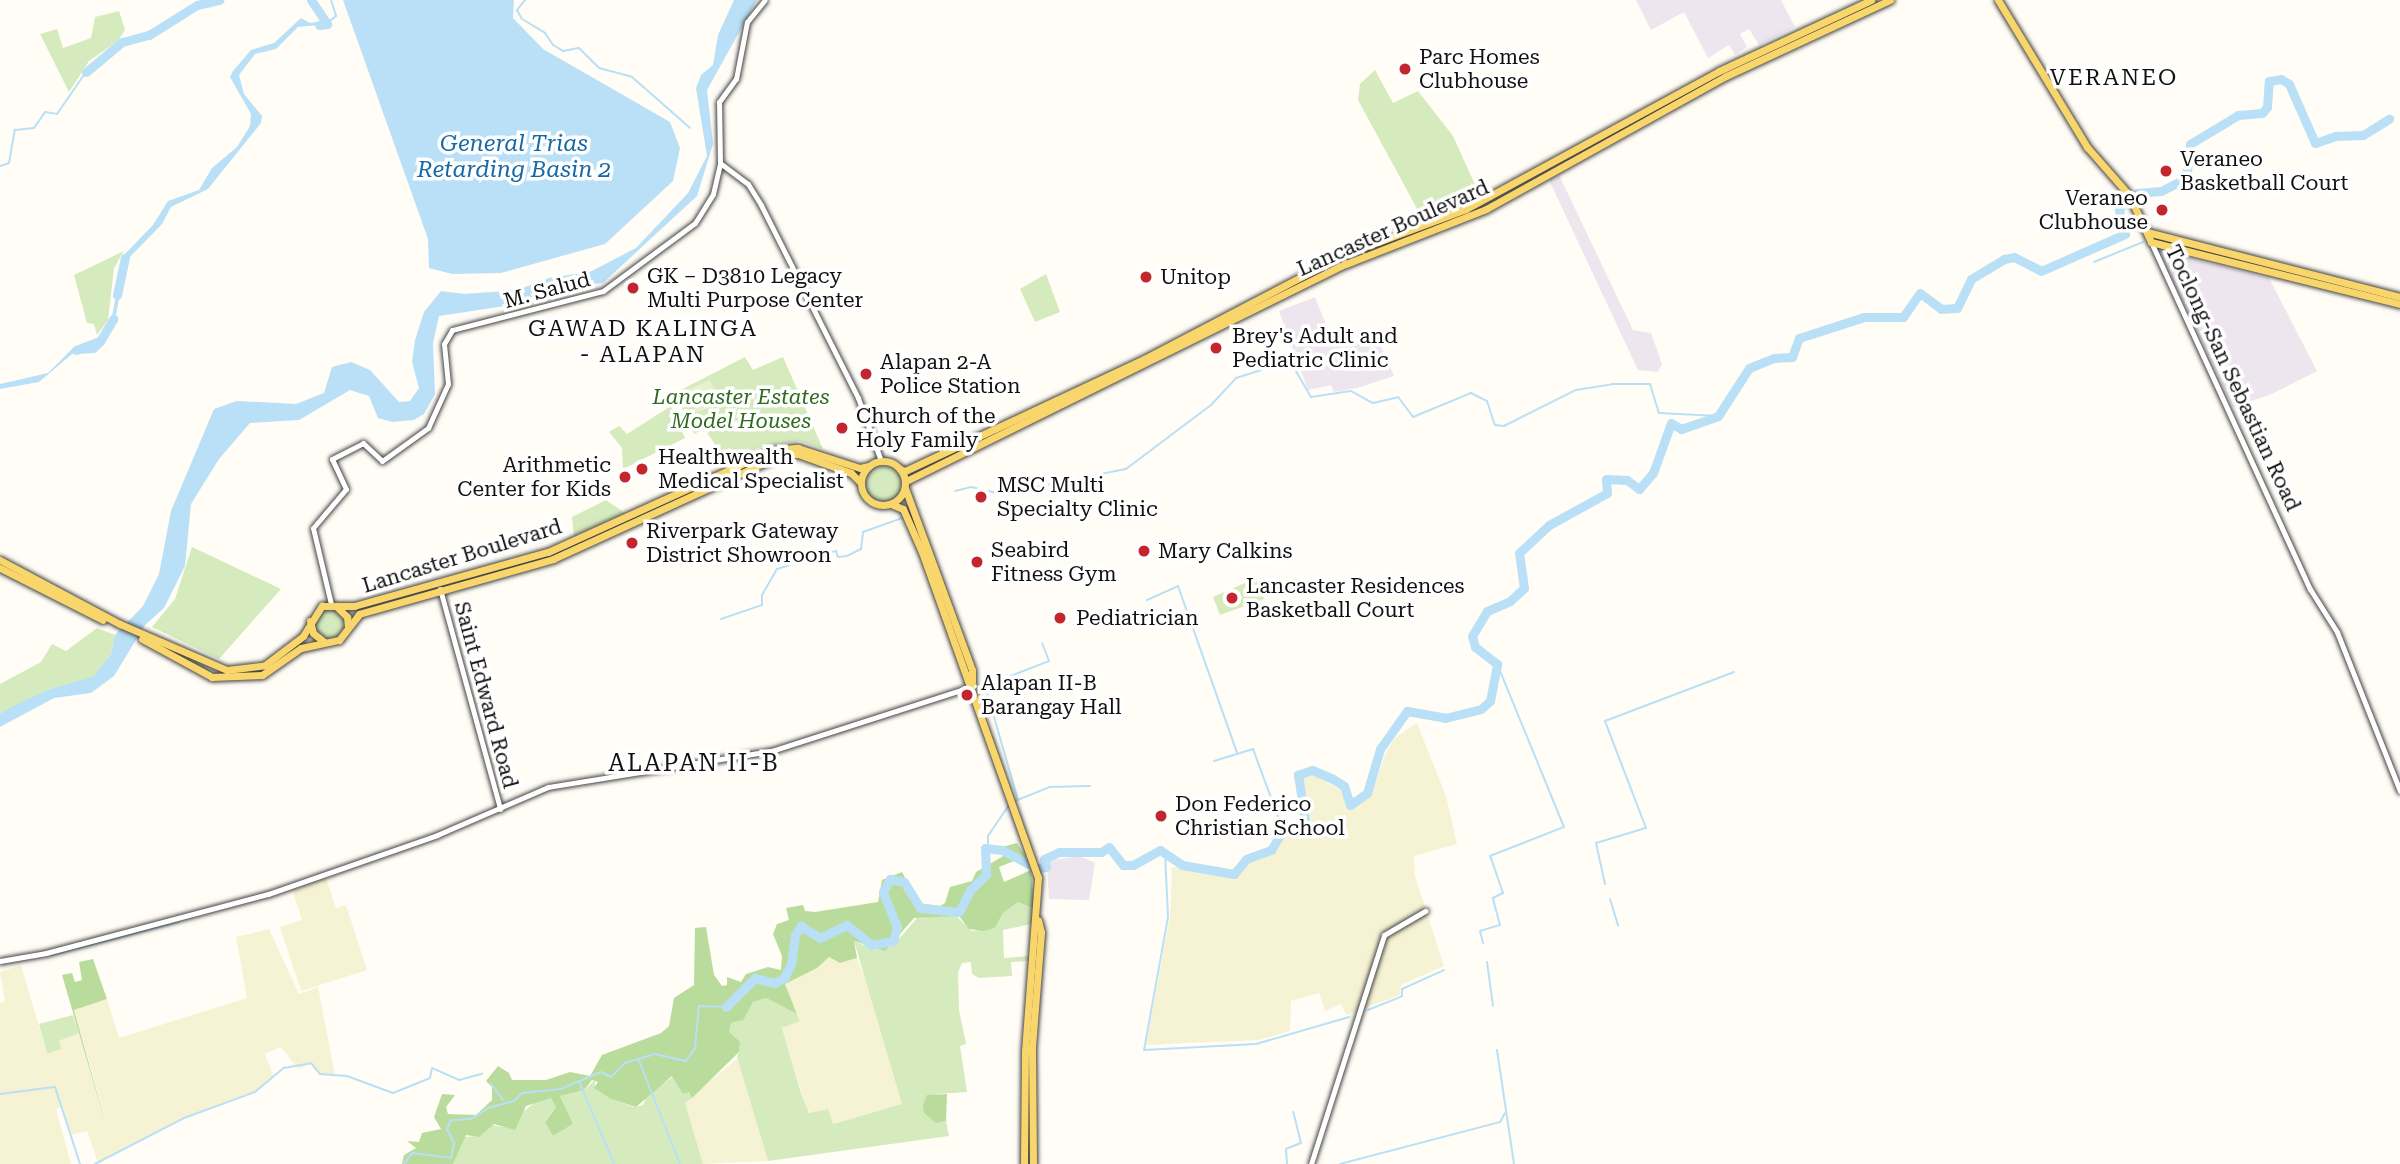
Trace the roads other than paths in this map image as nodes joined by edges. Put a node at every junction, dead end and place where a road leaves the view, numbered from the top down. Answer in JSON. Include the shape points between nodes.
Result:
{"nodes":[{"id":1,"x":765,"y":0,"type":"edge"},
{"id":2,"x":1871,"y":0,"type":"edge"},
{"id":3,"x":1890,"y":0,"type":"edge"},
{"id":4,"x":1998,"y":0,"type":"edge"},
{"id":5,"x":1615,"y":133,"type":"junction"},
{"id":6,"x":720,"y":163,"type":"junction"},
{"id":7,"x":2147,"y":232,"type":"junction"},
{"id":8,"x":2151,"y":242,"type":"junction"},
{"id":9,"x":2276,"y":269,"type":"junction"},
{"id":10,"x":1296,"y":279,"type":"junction"},
{"id":11,"x":1300,"y":287,"type":"junction"},
{"id":12,"x":2400,"y":297,"type":"edge"},
{"id":13,"x":2400,"y":304,"type":"edge"},
{"id":14,"x":881,"y":461,"type":"junction"},
{"id":15,"x":869,"y":466,"type":"junction"},
{"id":16,"x":900,"y":469,"type":"junction"},
{"id":17,"x":861,"y":483,"type":"junction"},
{"id":18,"x":905,"y":485,"type":"junction"},
{"id":19,"x":891,"y":504,"type":"junction"},
{"id":20,"x":0,"y":560,"type":"edge"},
{"id":21,"x":0,"y":568,"type":"edge"},
{"id":22,"x":440,"y":589,"type":"junction"},
{"id":23,"x":53,"y":591,"type":"junction"},
{"id":24,"x":333,"y":605,"type":"junction"},
{"id":25,"x":310,"y":621,"type":"junction"},
{"id":26,"x":348,"y":627,"type":"junction"},
{"id":27,"x":147,"y":638,"type":"junction"},
{"id":28,"x":328,"y":643,"type":"junction"},
{"id":29,"x":973,"y":686,"type":"junction"},
{"id":30,"x":2400,"y":791,"type":"edge"},
{"id":31,"x":500,"y":809,"type":"junction"},
{"id":32,"x":1425,"y":911,"type":"dead end"},
{"id":33,"x":1036,"y":918,"type":"junction"},
{"id":34,"x":0,"y":961,"type":"edge"},
{"id":35,"x":1024,"y":1164,"type":"edge"},
{"id":36,"x":1033,"y":1164,"type":"edge"},
{"id":37,"x":1311,"y":1164,"type":"edge"}],
"edges":[{"from":1,"to":6,"type":"street","name":"M. Salud","via":[[747,22],[736,79],[719,102]]},
{"from":2,"to":5,"type":"main road","name":"Lancaster Boulevard","via":[[1720,71]]},
{"from":3,"to":5,"type":"main road","name":"Lancaster Boulevard"},
{"from":4,"to":7,"type":"main road","name":"Toclong-San Sebastian Road","via":[[2087,147],[2129,195]]},
{"from":5,"to":10,"type":"main road","name":"Lancaster Boulevard","via":[[1466,209],[1343,255]]},
{"from":5,"to":11,"type":"main road","name":"Lancaster Boulevard","via":[[1486,209],[1384,247]]},
{"from":6,"to":14,"type":"street","via":[[748,184],[761,205],[858,398]]},
{"from":6,"to":24,"type":"street","name":"M. Salud","via":[[713,194],[695,223],[603,291],[448,333],[443,350],[448,384],[433,420],[382,460],[363,443],[332,459],[346,489],[313,528]]},
{"from":7,"to":8,"type":"main road","name":"Toclong-San Sebastian Road"},
{"from":7,"to":9,"type":"main road"},
{"from":8,"to":9,"type":"main road"},
{"from":8,"to":30,"type":"street","name":"Toclong-San Sebastian Road","via":[[2310,589],[2337,632]]},
{"from":9,"to":12,"type":"main road"},
{"from":9,"to":13,"type":"main road"},
{"from":10,"to":11,"type":"main road"},
{"from":10,"to":16,"type":"main road","name":"Lancaster Boulevard","via":[[1144,359],[905,471]]},
{"from":11,"to":18,"type":"main road","name":"Lancaster Boulevard"},
{"from":14,"to":15,"type":"main road"},
{"from":14,"to":16,"type":"main road"},
{"from":15,"to":17,"type":"main road"},
{"from":15,"to":24,"type":"main road","name":"Lancaster Boulevard","via":[[853,466],[798,448],[773,450],[548,552],[354,606]]},
{"from":16,"to":18,"type":"main road"},
{"from":17,"to":19,"type":"main road","via":[[873,503]]},
{"from":17,"to":22,"type":"main road","name":"Lancaster Boulevard","via":[[851,473],[798,454],[779,456],[553,559]]},
{"from":18,"to":19,"type":"main road"},
{"from":18,"to":29,"type":"main road","via":[[972,670]]},
{"from":19,"to":29,"type":"main road","via":[[900,506],[911,525]]},
{"from":20,"to":23,"type":"main road"},
{"from":21,"to":23,"type":"main road"},
{"from":22,"to":26,"type":"main road","name":"Lancaster Boulevard","via":[[359,614]]},
{"from":22,"to":31,"type":"street","name":"Saint Edward Road"},
{"from":23,"to":27,"type":"main road"},
{"from":24,"to":25,"type":"main road","via":[[318,608]]},
{"from":24,"to":26,"type":"main road","via":[[347,617]]},
{"from":25,"to":27,"type":"main road","via":[[303,636],[265,664],[227,670]]},
{"from":25,"to":28,"type":"main road","via":[[317,638]]},
{"from":26,"to":28,"type":"main road","via":[[339,640]]},
{"from":27,"to":28,"type":"main road","via":[[221,678],[262,675],[301,648]]},
{"from":29,"to":31,"type":"street","via":[[771,751],[596,776],[548,787]]},
{"from":29,"to":33,"type":"main road","via":[[1038,878]]},
{"from":31,"to":34,"type":"street","via":[[268,894]]},
{"from":32,"to":37,"type":"street","via":[[1384,935]]},
{"from":33,"to":35,"type":"main road","via":[[1025,1051]]},
{"from":33,"to":36,"type":"main road","via":[[1041,932],[1032,1047]]}]}
